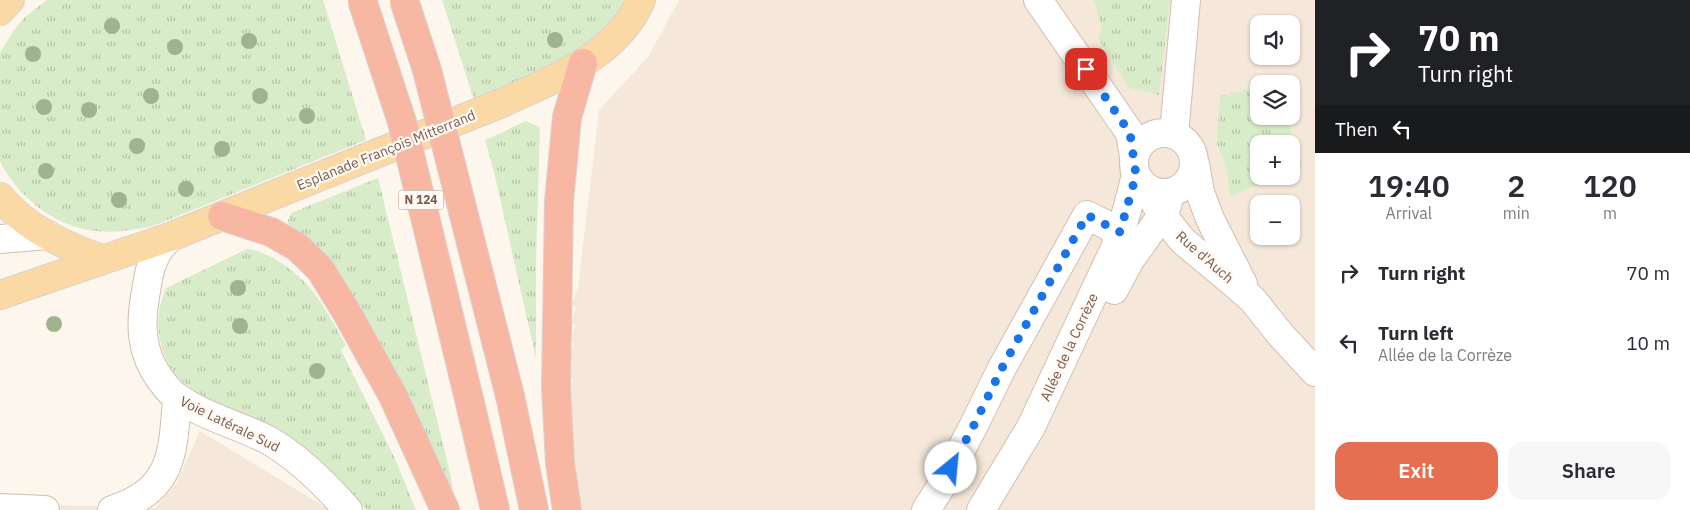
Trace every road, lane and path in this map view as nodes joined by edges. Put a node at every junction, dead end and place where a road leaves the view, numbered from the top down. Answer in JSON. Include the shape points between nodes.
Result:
{"nodes":[{"id":1,"x":10,"y":0,"type":"edge"},
{"id":2,"x":362,"y":0,"type":"edge"},
{"id":3,"x":404,"y":0,"type":"edge"},
{"id":4,"x":641,"y":0,"type":"edge"},
{"id":5,"x":1038,"y":0,"type":"edge"},
{"id":6,"x":1186,"y":0,"type":"edge"},
{"id":7,"x":0,"y":11,"type":"edge"},
{"id":8,"x":583,"y":63,"type":"junction"},
{"id":9,"x":1174,"y":134,"type":"junction"},
{"id":10,"x":1195,"y":164,"type":"junction"},
{"id":11,"x":1149,"y":185,"type":"junction"},
{"id":12,"x":0,"y":197,"type":"edge"},
{"id":13,"x":222,"y":216,"type":"junction"},
{"id":14,"x":1120,"y":232,"type":"junction"},
{"id":15,"x":48,"y":236,"type":"junction"},
{"id":16,"x":170,"y":237,"type":"junction"},
{"id":17,"x":0,"y":239,"type":"edge"},
{"id":18,"x":104,"y":258,"type":"junction"},
{"id":19,"x":0,"y":295,"type":"edge"},
{"id":20,"x":1252,"y":300,"type":"junction"},
{"id":21,"x":1315,"y":372,"type":"edge"},
{"id":22,"x":177,"y":398,"type":"junction"},
{"id":23,"x":0,"y":508,"type":"edge"},
{"id":24,"x":44,"y":510,"type":"edge"},
{"id":25,"x":112,"y":510,"type":"edge"},
{"id":26,"x":348,"y":510,"type":"edge"},
{"id":27,"x":445,"y":510,"type":"edge"},
{"id":28,"x":495,"y":510,"type":"edge"},
{"id":29,"x":534,"y":510,"type":"edge"},
{"id":30,"x":567,"y":510,"type":"edge"},
{"id":31,"x":926,"y":510,"type":"edge"},
{"id":32,"x":981,"y":510,"type":"edge"},
{"id":33,"x":998,"y":510,"type":"edge"}],
"edges":[{"from":1,"to":7,"type":"main road"},
{"from":2,"to":28,"type":"highway","number":"N 124","bridge":true,"via":[[402,122]]},
{"from":3,"to":29,"type":"highway","number":"N 124","bridge":true,"via":[[427,70],[510,396]]},
{"from":4,"to":8,"type":"main road","name":"Esplanade François Mitterrand","via":[[619,35]]},
{"from":5,"to":11,"type":"street","name":"Allée de la Corrèze","via":[[1130,133]]},
{"from":6,"to":9,"type":"street"},
{"from":8,"to":13,"type":"main road","name":"Esplanade François Mitterrand","via":[[504,102]]},
{"from":8,"to":30,"type":"highway","via":[[567,117],[559,202],[556,386],[560,463]]},
{"from":9,"to":10,"type":"street","via":[[1190,146]]},
{"from":9,"to":11,"type":"street","via":[[1153,134],[1138,148]]},
{"from":10,"to":11,"type":"street","via":[[1193,174],[1181,189]]},
{"from":10,"to":20,"type":"street","name":"Rue d'Auch","via":[[1200,192],[1210,219]]},
{"from":11,"to":14,"type":"street","name":"Allée de la Corrèze"},
{"from":11,"to":20,"type":"street","name":"Rue d'Auch","via":[[1183,241]]},
{"from":11,"to":33,"type":"street","name":"Allée de la Corrèze","via":[[1130,260],[1050,422]]},
{"from":12,"to":15,"type":"main road","via":[[30,226]]},
{"from":13,"to":16,"type":"main road","name":"Esplanade François Mitterrand"},
{"from":13,"to":27,"type":"highway","via":[[271,232],[297,247],[320,269],[393,396]]},
{"from":14,"to":31,"type":"street","via":[[1087,215]]},
{"from":14,"to":32,"type":"street","name":"Allée de la Corrèze","via":[[1031,427]]},
{"from":15,"to":17,"type":"street"},
{"from":15,"to":18,"type":"main road","via":[[86,254]]},
{"from":16,"to":18,"type":"main road","name":"Esplanade François Mitterrand"},
{"from":16,"to":22,"type":"street","name":"Voie Latérale Sud","via":[[150,270],[142,313],[142,334],[146,354],[154,370]]},
{"from":18,"to":19,"type":"main road","name":"Esplanade François Mitterrand"},
{"from":20,"to":21,"type":"street","name":"Rue d'Auch"},
{"from":22,"to":25,"type":"street","via":[[172,448],[160,481],[141,497]]},
{"from":22,"to":26,"type":"street","name":"Voie Latérale Sud","via":[[200,412],[268,440],[288,453]]},
{"from":23,"to":24,"type":"street"}]}
